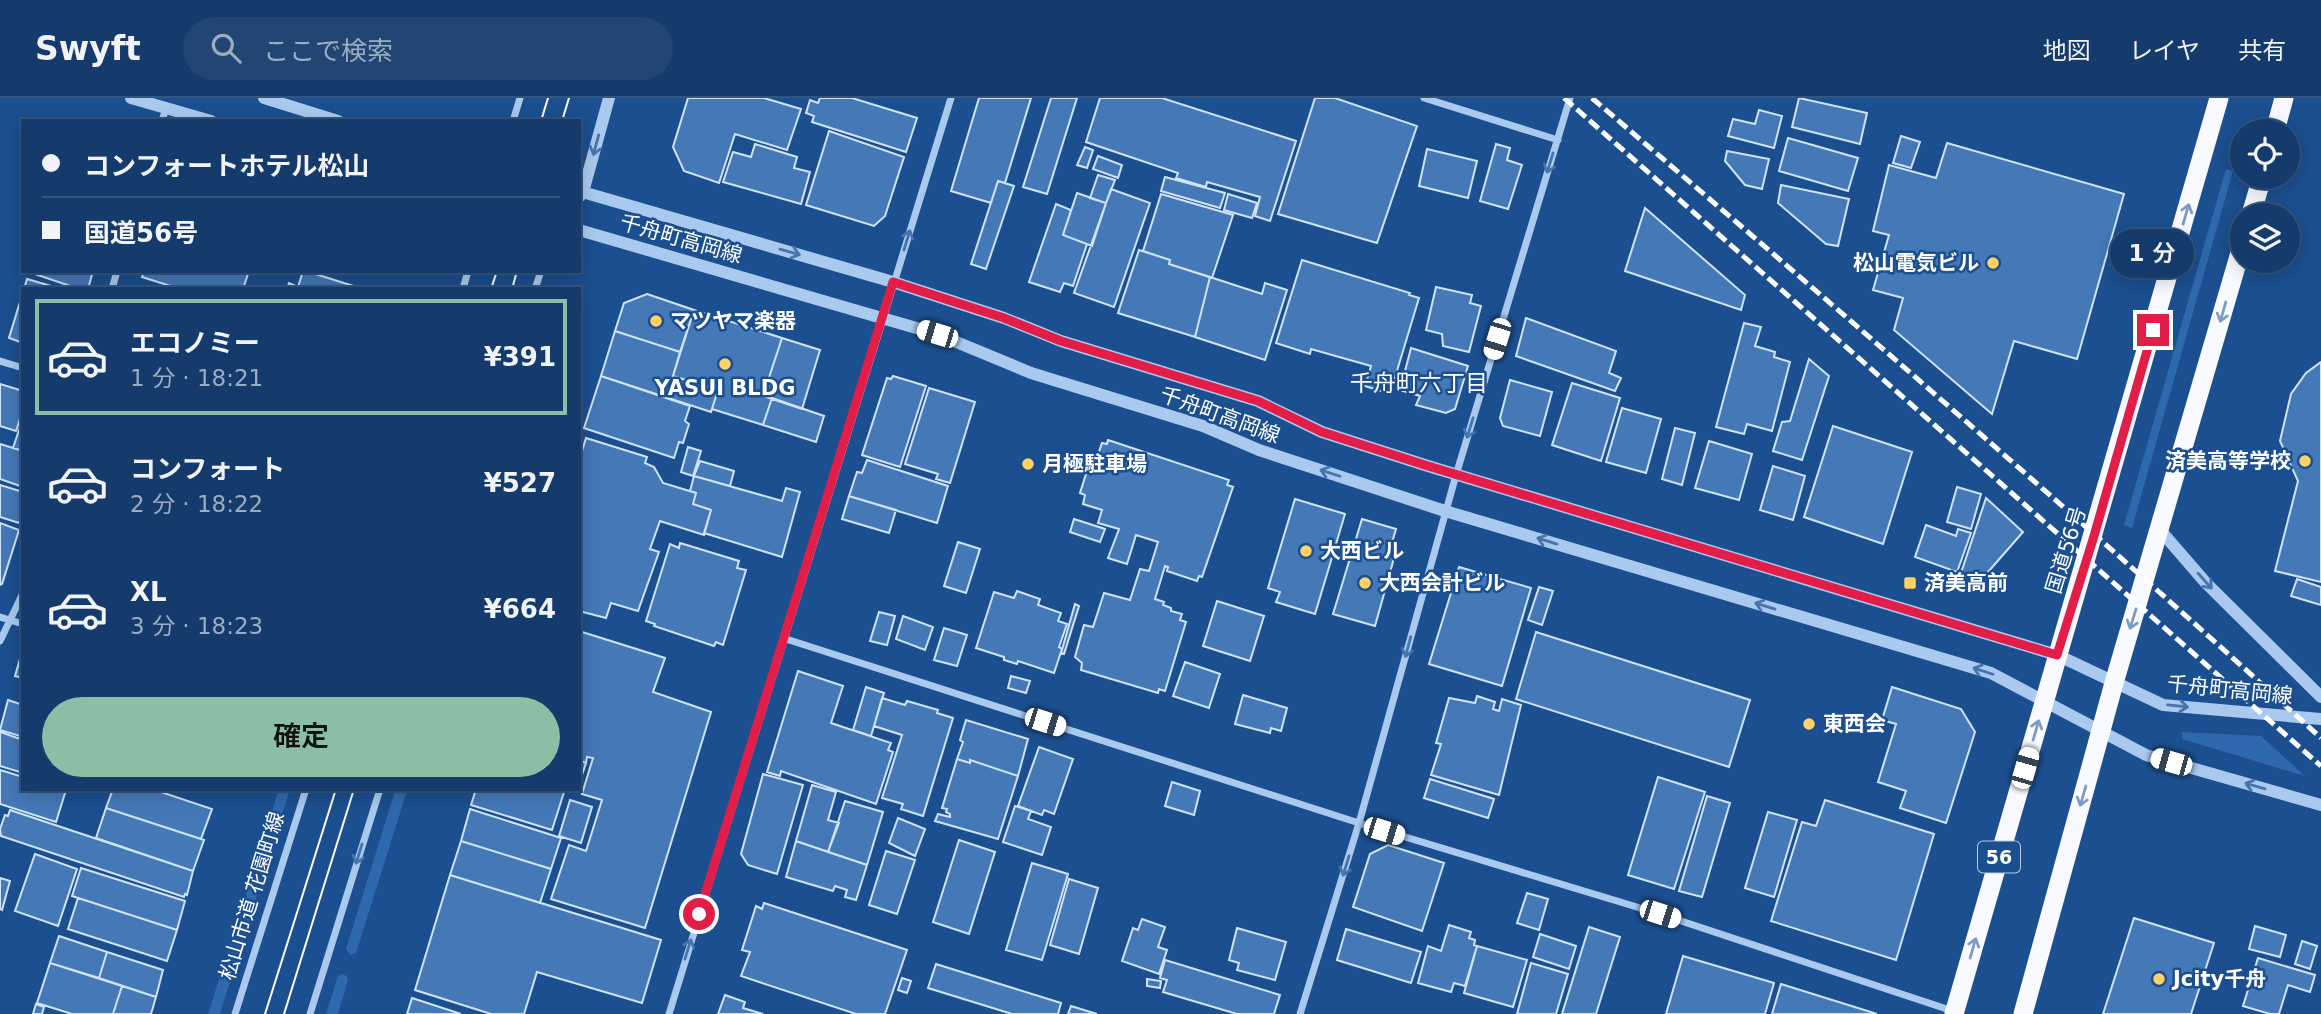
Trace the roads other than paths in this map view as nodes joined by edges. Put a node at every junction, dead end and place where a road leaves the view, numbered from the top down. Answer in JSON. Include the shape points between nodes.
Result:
{"nodes":[{"id":1,"x":131,"y":98,"type":"edge"},
{"id":2,"x":264,"y":98,"type":"edge"},
{"id":3,"x":520,"y":98,"type":"edge"},
{"id":4,"x":610,"y":98,"type":"edge"},
{"id":5,"x":951,"y":98,"type":"edge"},
{"id":6,"x":1424,"y":98,"type":"edge"},
{"id":7,"x":1570,"y":98,"type":"edge"},
{"id":8,"x":2219,"y":98,"type":"edge"},
{"id":9,"x":2284,"y":98,"type":"edge"},
{"id":10,"x":167,"y":103,"type":"edge"},
{"id":11,"x":206,"y":119,"type":"edge"},
{"id":12,"x":332,"y":119,"type":"edge"},
{"id":13,"x":514,"y":119,"type":"edge"},
{"id":14,"x":2278,"y":119,"type":"edge"},
{"id":15,"x":1558,"y":140,"type":"junction"},
{"id":16,"x":581,"y":193,"type":"edge"},
{"id":17,"x":581,"y":231,"type":"edge"},
{"id":18,"x":2234,"y":273,"type":"edge"},
{"id":19,"x":893,"y":282,"type":"junction"},
{"id":20,"x":882,"y":317,"type":"junction"},
{"id":21,"x":0,"y":361,"type":"edge"},
{"id":22,"x":21,"y":367,"type":"edge"},
{"id":23,"x":1456,"y":475,"type":"junction"},
{"id":24,"x":1445,"y":511,"type":"junction"},
{"id":25,"x":2160,"y":530,"type":"junction"},
{"id":26,"x":21,"y":597,"type":"edge"},
{"id":27,"x":0,"y":617,"type":"edge"},
{"id":28,"x":9,"y":620,"type":"junction"},
{"id":29,"x":21,"y":623,"type":"edge"},
{"id":30,"x":783,"y":638,"type":"junction"},
{"id":31,"x":0,"y":641,"type":"edge"},
{"id":32,"x":2057,"y":655,"type":"junction"},
{"id":33,"x":2114,"y":683,"type":"junction"},
{"id":34,"x":2321,"y":697,"type":"edge"},
{"id":35,"x":2045,"y":700,"type":"junction"},
{"id":36,"x":2321,"y":719,"type":"edge"},
{"id":37,"x":2101,"y":730,"type":"junction"},
{"id":38,"x":305,"y":791,"type":"edge"},
{"id":39,"x":379,"y":791,"type":"edge"},
{"id":40,"x":2321,"y":805,"type":"edge"},
{"id":41,"x":1359,"y":823,"type":"junction"},
{"id":42,"x":1956,"y":1013,"type":"edge"},
{"id":43,"x":236,"y":1014,"type":"edge"},
{"id":44,"x":310,"y":1014,"type":"edge"},
{"id":45,"x":669,"y":1014,"type":"edge"},
{"id":46,"x":1300,"y":1014,"type":"edge"},
{"id":47,"x":2023,"y":1014,"type":"edge"}],
"edges":[{"from":1,"to":10,"type":"street"},
{"from":2,"to":12,"type":"street"},
{"from":3,"to":13,"type":"street"},
{"from":4,"to":16,"type":"street","one_way":true},
{"from":19,"to":5,"type":"street","one_way":true},
{"from":6,"to":15,"type":"street"},
{"from":7,"to":15,"type":"street"},
{"from":32,"to":8,"type":"highway","name":"国道56号","number":"56","one_way":true},
{"from":9,"to":14,"type":"highway"},
{"from":10,"to":11,"type":"street"},
{"from":15,"to":23,"type":"street","one_way":true},
{"from":16,"to":19,"type":"street","name":"千舟町高岡線","one_way":true},
{"from":17,"to":20,"type":"street","name":"千舟町高岡線"},
{"from":18,"to":25,"type":"highway","one_way":true},
{"from":19,"to":20,"type":"street"},
{"from":19,"to":23,"type":"street","name":"千舟町高岡線","via":[[1061,341],[1258,401],[1322,432]]},
{"from":24,"to":20,"type":"street","name":"千舟町高岡線","one_way":true,"via":[[1259,450],[1203,426],[1031,373]]},
{"from":20,"to":30,"type":"street"},
{"from":21,"to":22,"type":"street"},
{"from":23,"to":24,"type":"street"},
{"from":23,"to":32,"type":"street","name":"千舟町高岡線"},
{"from":35,"to":24,"type":"street","name":"千舟町高岡線","one_way":true,"via":[[1991,673]]},
{"from":24,"to":41,"type":"street","one_way":true},
{"from":25,"to":33,"type":"highway","one_way":true},
{"from":25,"to":34,"type":"street","one_way":true,"via":[[2206,583]]},
{"from":26,"to":28,"type":"street"},
{"from":27,"to":28,"type":"street"},
{"from":28,"to":29,"type":"street"},
{"from":28,"to":31,"type":"street"},
{"from":30,"to":41,"type":"street"},
{"from":45,"to":30,"type":"street","one_way":true},
{"from":32,"to":33,"type":"street","name":"千舟町高岡線"},
{"from":32,"to":35,"type":"highway","name":"国道56号","number":"56"},
{"from":33,"to":36,"type":"street","name":"千舟町高岡線","one_way":true,"via":[[2163,705]]},
{"from":33,"to":37,"type":"highway"},
{"from":35,"to":37,"type":"street","name":"千舟町高岡線"},
{"from":42,"to":35,"type":"highway","name":"国道56号","number":"56","one_way":true},
{"from":40,"to":37,"type":"street","name":"千舟町高岡線","one_way":true,"via":[[2147,755]]},
{"from":37,"to":47,"type":"highway","one_way":true},
{"from":38,"to":43,"type":"street","name":"松山市道 花園町線"},
{"from":39,"to":44,"type":"street","one_way":true},
{"from":41,"to":42,"type":"street","via":[[1660,914]]},
{"from":41,"to":46,"type":"street","one_way":true}]}
